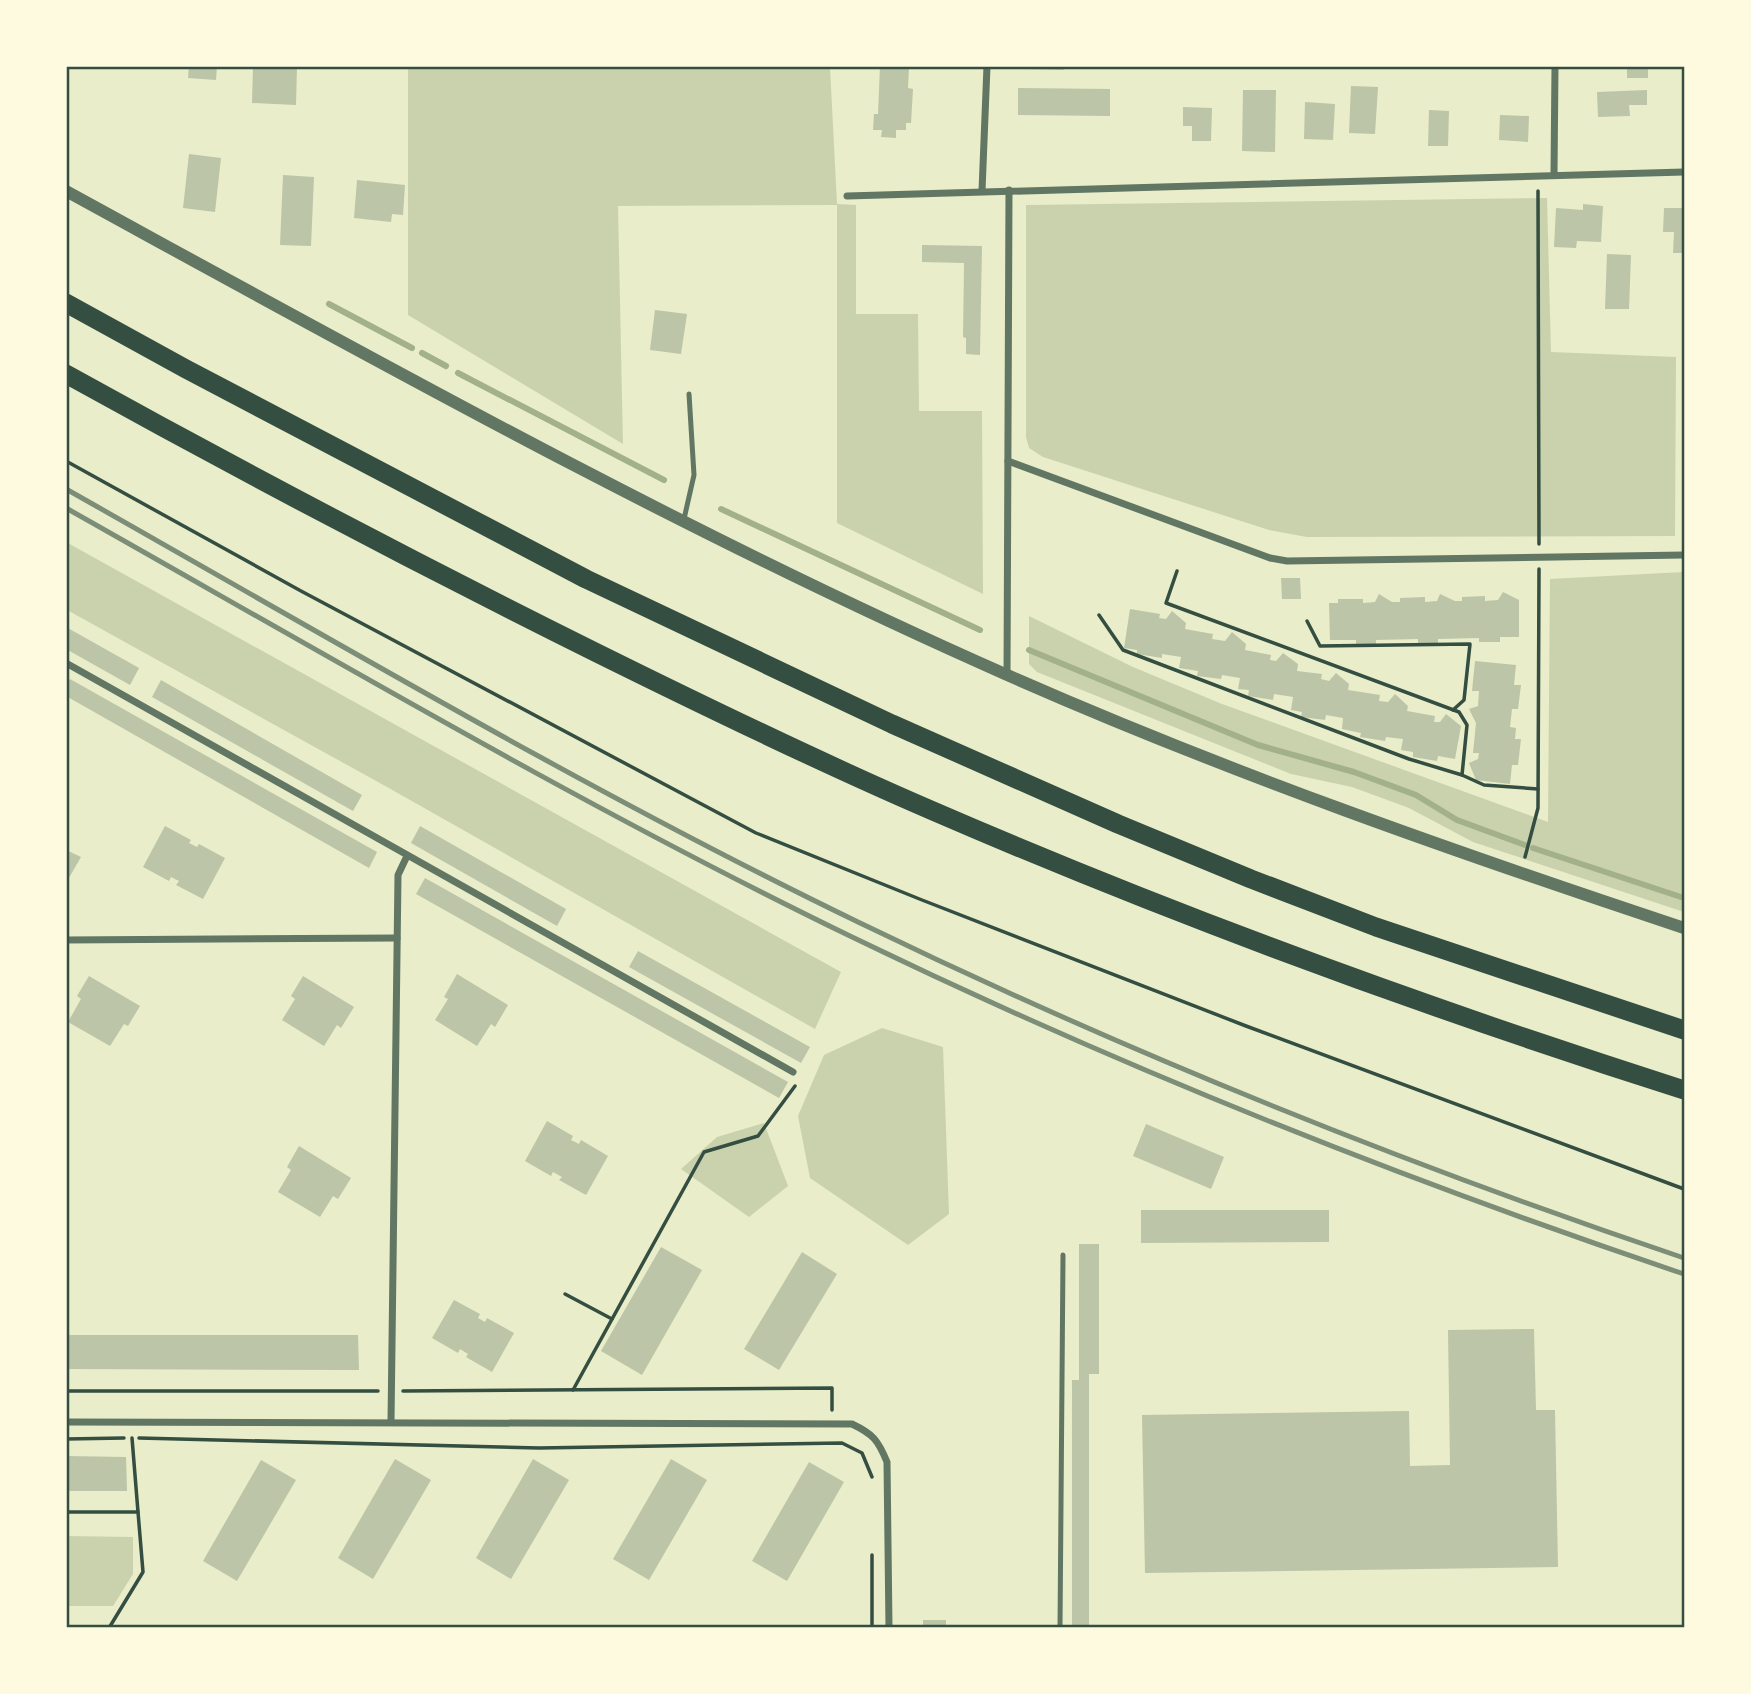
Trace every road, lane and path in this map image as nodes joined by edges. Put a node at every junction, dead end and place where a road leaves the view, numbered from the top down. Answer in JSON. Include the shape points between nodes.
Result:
{"nodes":[{"id":1,"x":987,"y":66,"type":"edge"},
{"id":2,"x":1555,"y":66,"type":"edge"},
{"id":3,"x":1685,"y":172,"type":"edge"},
{"id":4,"x":1554,"y":174,"type":"junction"},
{"id":5,"x":1538,"y":175,"type":"junction"},
{"id":6,"x":1009,"y":190,"type":"junction"},
{"id":7,"x":66,"y":191,"type":"edge"},
{"id":8,"x":982,"y":191,"type":"junction"},
{"id":9,"x":847,"y":196,"type":"dead end"},
{"id":10,"x":66,"y":303,"type":"edge"},
{"id":11,"x":66,"y":374,"type":"edge"},
{"id":12,"x":689,"y":394,"type":"dead end"},
{"id":13,"x":66,"y":461,"type":"edge"},
{"id":14,"x":1008,"y":461,"type":"junction"},
{"id":15,"x":683,"y":522,"type":"junction"},
{"id":16,"x":1685,"y":555,"type":"edge"},
{"id":17,"x":1539,"y":558,"type":"junction"},
{"id":18,"x":1177,"y":571,"type":"dead end"},
{"id":19,"x":1099,"y":615,"type":"dead end"},
{"id":20,"x":1307,"y":621,"type":"dead end"},
{"id":21,"x":66,"y":663,"type":"edge"},
{"id":22,"x":1007,"y":675,"type":"junction"},
{"id":23,"x":1452,"y":710,"type":"junction"},
{"id":24,"x":1462,"y":775,"type":"junction"},
{"id":25,"x":1538,"y":789,"type":"junction"},
{"id":26,"x":407,"y":856,"type":"junction"},
{"id":27,"x":1520,"y":874,"type":"junction"},
{"id":28,"x":1685,"y":928,"type":"edge"},
{"id":29,"x":397,"y":938,"type":"junction"},
{"id":30,"x":66,"y":940,"type":"edge"},
{"id":31,"x":1685,"y":1030,"type":"edge"},
{"id":32,"x":793,"y":1072,"type":"joint"},
{"id":33,"x":1685,"y":1090,"type":"edge"},
{"id":34,"x":1685,"y":1189,"type":"edge"},
{"id":35,"x":1063,"y":1255,"type":"dead end"},
{"id":36,"x":565,"y":1294,"type":"dead end"},
{"id":37,"x":612,"y":1319,"type":"junction"},
{"id":38,"x":573,"y":1390,"type":"junction"},
{"id":39,"x":66,"y":1391,"type":"edge"},
{"id":40,"x":392,"y":1391,"type":"junction"},
{"id":41,"x":66,"y":1422,"type":"edge"},
{"id":42,"x":391,"y":1422,"type":"junction"},
{"id":43,"x":833,"y":1423,"type":"junction"},
{"id":44,"x":132,"y":1438,"type":"junction"},
{"id":45,"x":66,"y":1439,"type":"edge"},
{"id":46,"x":872,"y":1488,"type":"dead end"},
{"id":47,"x":66,"y":1512,"type":"edge"},
{"id":48,"x":138,"y":1512,"type":"junction"},
{"id":49,"x":872,"y":1544,"type":"dead end"},
{"id":50,"x":109,"y":1628,"type":"edge"},
{"id":51,"x":872,"y":1628,"type":"edge"},
{"id":52,"x":889,"y":1628,"type":"edge"},
{"id":53,"x":1060,"y":1628,"type":"edge"}],
"edges":[{"from":1,"to":8,"type":"street"},
{"from":2,"to":4,"type":"street"},
{"from":3,"to":4,"type":"street"},
{"from":4,"to":5,"type":"street"},
{"from":5,"to":6,"type":"street"},
{"from":5,"to":17,"type":"path"},
{"from":6,"to":8,"type":"street"},
{"from":6,"to":14,"type":"street"},
{"from":7,"to":15,"type":"street","via":[[463,409]]},
{"from":8,"to":9,"type":"street"},
{"from":10,"to":31,"type":"highway","via":[[586,579],[892,724],[1251,879],[1389,931]]},
{"from":11,"to":33,"type":"highway","via":[[483,596],[933,812],[1230,932]]},
{"from":12,"to":15,"type":"lane","via":[[694,475]]},
{"from":13,"to":34,"type":"path","via":[[756,833],[1246,1026]]},
{"from":14,"to":17,"type":"street","via":[[1270,558]]},
{"from":14,"to":22,"type":"street"},
{"from":15,"to":22,"type":"street"},
{"from":16,"to":17,"type":"street"},
{"from":17,"to":25,"type":"path"},
{"from":18,"to":23,"type":"path","via":[[1166,603]]},
{"from":19,"to":24,"type":"path","via":[[1123,650],[1132,654]]},
{"from":20,"to":23,"type":"path","via":[[1320,646],[1470,644],[1464,700]]},
{"from":21,"to":26,"type":"street"},
{"from":22,"to":27,"type":"street","via":[[1326,804]]},
{"from":23,"to":24,"type":"path","via":[[1459,712],[1467,725]]},
{"from":24,"to":25,"type":"path","via":[[1484,785]]},
{"from":25,"to":27,"type":"path","via":[[1537,821]]},
{"from":26,"to":29,"type":"street","via":[[398,875]]},
{"from":26,"to":32,"type":"street"},
{"from":27,"to":28,"type":"street"},
{"from":29,"to":30,"type":"street"},
{"from":29,"to":40,"type":"street"},
{"from":32,"to":37,"type":"path","via":[[801,1076],[758,1136],[704,1152]]},
{"from":35,"to":53,"type":"lane"},
{"from":36,"to":37,"type":"path"},
{"from":37,"to":38,"type":"path"},
{"from":38,"to":40,"type":"path"},
{"from":38,"to":43,"type":"path","via":[[832,1388]]},
{"from":39,"to":40,"type":"path"},
{"from":40,"to":42,"type":"street"},
{"from":41,"to":42,"type":"street"},
{"from":42,"to":43,"type":"street"},
{"from":43,"to":52,"type":"street","via":[[852,1424],[868,1432],[880,1444],[887,1462]]},
{"from":44,"to":45,"type":"path"},
{"from":44,"to":46,"type":"path","via":[[539,1448],[842,1443],[862,1453],[872,1474]]},
{"from":44,"to":48,"type":"path"},
{"from":47,"to":48,"type":"path"},
{"from":48,"to":50,"type":"path","via":[[143,1572]]},
{"from":49,"to":51,"type":"path"}]}
